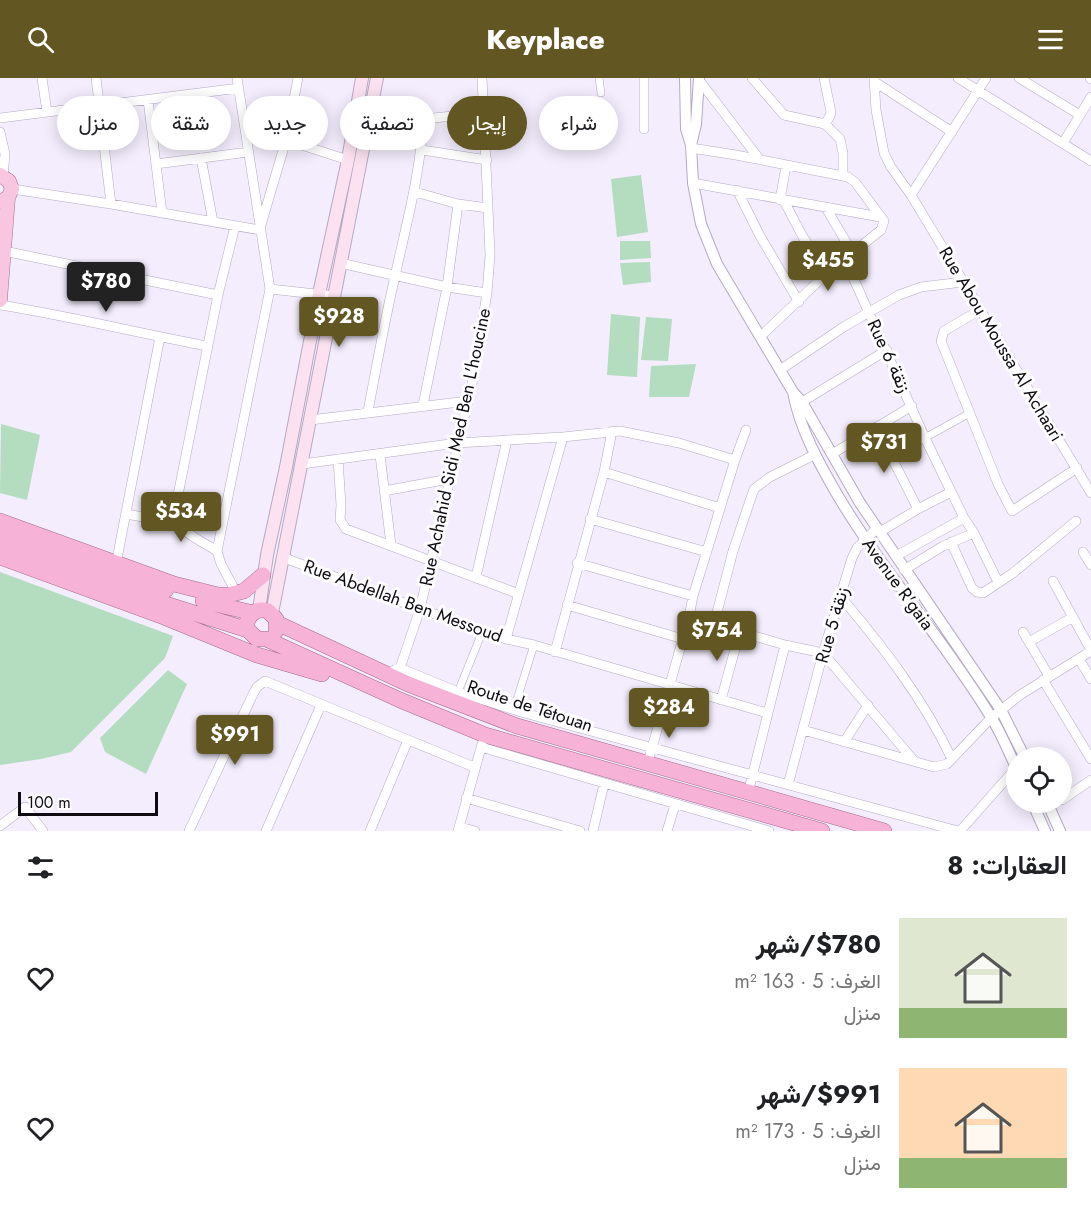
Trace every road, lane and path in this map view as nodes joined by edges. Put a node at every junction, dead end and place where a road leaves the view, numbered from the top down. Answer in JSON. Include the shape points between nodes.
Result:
{"nodes":[{"id":1,"x":42,"y":78,"type":"edge"},
{"id":2,"x":96,"y":78,"type":"edge"},
{"id":3,"x":237,"y":78,"type":"edge"},
{"id":4,"x":298,"y":78,"type":"edge"},
{"id":5,"x":362,"y":78,"type":"edge"},
{"id":6,"x":377,"y":78,"type":"edge"},
{"id":7,"x":482,"y":78,"type":"edge"},
{"id":8,"x":599,"y":78,"type":"edge"},
{"id":9,"x":644,"y":78,"type":"edge"},
{"id":10,"x":685,"y":78,"type":"edge"},
{"id":11,"x":752,"y":78,"type":"edge"},
{"id":12,"x":824,"y":78,"type":"edge"},
{"id":13,"x":958,"y":78,"type":"edge"},
{"id":14,"x":986,"y":78,"type":"edge"},
{"id":15,"x":1019,"y":78,"type":"edge"},
{"id":16,"x":699,"y":79,"type":"edge"},
{"id":17,"x":875,"y":80,"type":"edge"},
{"id":18,"x":239,"y":88,"type":"junction"},
{"id":19,"x":978,"y":91,"type":"junction"},
{"id":20,"x":601,"y":93,"type":"dead end"},
{"id":21,"x":99,"y":96,"type":"edge"},
{"id":22,"x":295,"y":96,"type":"edge"},
{"id":23,"x":374,"y":96,"type":"edge"},
{"id":24,"x":482,"y":96,"type":"edge"},
{"id":25,"x":1091,"y":97,"type":"edge"},
{"id":26,"x":148,"y":100,"type":"junction"},
{"id":27,"x":139,"y":101,"type":"edge"},
{"id":28,"x":57,"y":111,"type":"edge"},
{"id":29,"x":46,"y":112,"type":"junction"},
{"id":30,"x":1080,"y":115,"type":"junction"},
{"id":31,"x":0,"y":118,"type":"edge"},
{"id":32,"x":825,"y":123,"type":"junction"},
{"id":33,"x":644,"y":129,"type":"dead end"},
{"id":34,"x":0,"y":132,"type":"edge"},
{"id":35,"x":952,"y":132,"type":"junction"},
{"id":36,"x":1063,"y":143,"type":"junction"},
{"id":37,"x":691,"y":147,"type":"junction"},
{"id":38,"x":105,"y":150,"type":"edge"},
{"id":39,"x":283,"y":150,"type":"edge"},
{"id":40,"x":317,"y":150,"type":"edge"},
{"id":41,"x":363,"y":150,"type":"edge"},
{"id":42,"x":422,"y":150,"type":"joint"},
{"id":43,"x":486,"y":150,"type":"edge"},
{"id":44,"x":248,"y":152,"type":"junction"},
{"id":45,"x":201,"y":158,"type":"junction"},
{"id":46,"x":348,"y":160,"type":"junction"},
{"id":47,"x":487,"y":160,"type":"junction"},
{"id":48,"x":760,"y":160,"type":"junction"},
{"id":49,"x":1091,"y":161,"type":"edge"},
{"id":50,"x":156,"y":164,"type":"junction"},
{"id":51,"x":786,"y":165,"type":"junction"},
{"id":52,"x":2,"y":175,"type":"edge"},
{"id":53,"x":843,"y":176,"type":"junction"},
{"id":54,"x":693,"y":183,"type":"junction"},
{"id":55,"x":737,"y":190,"type":"junction"},
{"id":56,"x":415,"y":192,"type":"junction"},
{"id":57,"x":911,"y":195,"type":"junction"},
{"id":58,"x":6,"y":196,"type":"edge"},
{"id":59,"x":782,"y":200,"type":"junction"},
{"id":60,"x":111,"y":204,"type":"junction"},
{"id":61,"x":458,"y":204,"type":"junction"},
{"id":62,"x":489,"y":208,"type":"junction"},
{"id":63,"x":826,"y":208,"type":"junction"},
{"id":64,"x":162,"y":213,"type":"junction"},
{"id":65,"x":880,"y":217,"type":"junction"},
{"id":66,"x":0,"y":222,"type":"edge"},
{"id":67,"x":213,"y":222,"type":"junction"},
{"id":68,"x":235,"y":226,"type":"junction"},
{"id":69,"x":260,"y":230,"type":"junction"},
{"id":70,"x":4,"y":244,"type":"junction"},
{"id":71,"x":852,"y":252,"type":"junction"},
{"id":72,"x":842,"y":260,"type":"junction"},
{"id":73,"x":340,"y":263,"type":"junction"},
{"id":74,"x":395,"y":274,"type":"junction"},
{"id":75,"x":826,"y":274,"type":"junction"},
{"id":76,"x":963,"y":282,"type":"junction"},
{"id":77,"x":447,"y":287,"type":"junction"},
{"id":78,"x":270,"y":289,"type":"junction"},
{"id":79,"x":487,"y":293,"type":"junction"},
{"id":80,"x":319,"y":294,"type":"junction"},
{"id":81,"x":218,"y":295,"type":"junction"},
{"id":82,"x":334,"y":296,"type":"junction"},
{"id":83,"x":0,"y":300,"type":"edge"},
{"id":84,"x":799,"y":302,"type":"junction"},
{"id":85,"x":0,"y":304,"type":"edge"},
{"id":86,"x":980,"y":310,"type":"junction"},
{"id":87,"x":869,"y":312,"type":"junction"},
{"id":88,"x":160,"y":337,"type":"junction"},
{"id":89,"x":760,"y":337,"type":"junction"},
{"id":90,"x":207,"y":346,"type":"junction"},
{"id":91,"x":886,"y":350,"type":"junction"},
{"id":92,"x":780,"y":370,"type":"junction"},
{"id":93,"x":468,"y":401,"type":"junction"},
{"id":94,"x":799,"y":404,"type":"junction"},
{"id":95,"x":423,"y":405,"type":"junction"},
{"id":96,"x":912,"y":406,"type":"junction"},
{"id":97,"x":368,"y":411,"type":"junction"},
{"id":98,"x":970,"y":413,"type":"junction"},
{"id":99,"x":310,"y":420,"type":"junction"},
{"id":100,"x":876,"y":427,"type":"junction"},
{"id":101,"x":746,"y":430,"type":"dead end"},
{"id":102,"x":612,"y":431,"type":"junction"},
{"id":103,"x":563,"y":437,"type":"junction"},
{"id":104,"x":925,"y":438,"type":"junction"},
{"id":105,"x":507,"y":440,"type":"junction"},
{"id":106,"x":457,"y":443,"type":"junction"},
{"id":107,"x":832,"y":454,"type":"junction"},
{"id":108,"x":380,"y":455,"type":"junction"},
{"id":109,"x":814,"y":455,"type":"junction"},
{"id":110,"x":890,"y":456,"type":"junction"},
{"id":111,"x":338,"y":459,"type":"junction"},
{"id":112,"x":735,"y":460,"type":"junction"},
{"id":113,"x":302,"y":464,"type":"junction"},
{"id":114,"x":1077,"y":469,"type":"junction"},
{"id":115,"x":604,"y":472,"type":"junction"},
{"id":116,"x":1091,"y":477,"type":"edge"},
{"id":117,"x":449,"y":479,"type":"junction"},
{"id":118,"x":384,"y":491,"type":"junction"},
{"id":119,"x":951,"y":492,"type":"junction"},
{"id":120,"x":1091,"y":493,"type":"edge"},
{"id":121,"x":720,"y":508,"type":"junction"},
{"id":122,"x":918,"y":509,"type":"junction"},
{"id":123,"x":126,"y":514,"type":"junction"},
{"id":124,"x":964,"y":518,"type":"junction"},
{"id":125,"x":590,"y":519,"type":"junction"},
{"id":126,"x":0,"y":521,"type":"edge"},
{"id":127,"x":1076,"y":521,"type":"dead end"},
{"id":128,"x":177,"y":523,"type":"junction"},
{"id":129,"x":879,"y":530,"type":"junction"},
{"id":130,"x":0,"y":532,"type":"edge"},
{"id":131,"x":974,"y":533,"type":"junction"},
{"id":132,"x":865,"y":540,"type":"junction"},
{"id":133,"x":951,"y":542,"type":"junction"},
{"id":134,"x":391,"y":545,"type":"junction"},
{"id":135,"x":0,"y":546,"type":"edge"},
{"id":136,"x":217,"y":551,"type":"junction"},
{"id":137,"x":707,"y":552,"type":"junction"},
{"id":138,"x":1083,"y":552,"type":"dead end"},
{"id":139,"x":282,"y":556,"type":"junction"},
{"id":140,"x":896,"y":556,"type":"junction"},
{"id":141,"x":0,"y":557,"type":"edge"},
{"id":142,"x":430,"y":560,"type":"junction"},
{"id":143,"x":117,"y":564,"type":"junction"},
{"id":144,"x":577,"y":564,"type":"junction"},
{"id":145,"x":1091,"y":565,"type":"edge"},
{"id":146,"x":904,"y":570,"type":"junction"},
{"id":147,"x":263,"y":575,"type":"junction"},
{"id":148,"x":476,"y":577,"type":"junction"},
{"id":149,"x":1053,"y":581,"type":"dead end"},
{"id":150,"x":998,"y":582,"type":"junction"},
{"id":151,"x":174,"y":584,"type":"junction"},
{"id":152,"x":237,"y":594,"type":"junction"},
{"id":153,"x":519,"y":594,"type":"junction"},
{"id":154,"x":693,"y":596,"type":"junction"},
{"id":155,"x":840,"y":596,"type":"junction"},
{"id":156,"x":199,"y":600,"type":"junction"},
{"id":157,"x":163,"y":604,"type":"junction"},
{"id":158,"x":567,"y":605,"type":"junction"},
{"id":159,"x":420,"y":609,"type":"junction"},
{"id":160,"x":265,"y":615,"type":"junction"},
{"id":161,"x":1073,"y":616,"type":"junction"},
{"id":162,"x":689,"y":617,"type":"junction"},
{"id":163,"x":714,"y":624,"type":"junction"},
{"id":164,"x":248,"y":630,"type":"junction"},
{"id":165,"x":483,"y":630,"type":"junction"},
{"id":166,"x":740,"y":631,"type":"junction"},
{"id":167,"x":1023,"y":632,"type":"dead end"},
{"id":168,"x":204,"y":633,"type":"junction"},
{"id":169,"x":266,"y":639,"type":"junction"},
{"id":170,"x":506,"y":639,"type":"junction"},
{"id":171,"x":683,"y":639,"type":"junction"},
{"id":172,"x":1029,"y":642,"type":"junction"},
{"id":173,"x":534,"y":645,"type":"junction"},
{"id":174,"x":785,"y":645,"type":"junction"},
{"id":175,"x":1091,"y":650,"type":"edge"},
{"id":176,"x":555,"y":652,"type":"junction"},
{"id":177,"x":824,"y":653,"type":"junction"},
{"id":178,"x":1079,"y":659,"type":"junction"},
{"id":179,"x":400,"y":668,"type":"junction"},
{"id":180,"x":384,"y":673,"type":"junction"},
{"id":181,"x":1046,"y":678,"type":"junction"},
{"id":182,"x":1091,"y":679,"type":"edge"},
{"id":183,"x":670,"y":684,"type":"junction"},
{"id":184,"x":382,"y":692,"type":"junction"},
{"id":185,"x":458,"y":693,"type":"junction"},
{"id":186,"x":721,"y":700,"type":"junction"},
{"id":187,"x":321,"y":705,"type":"junction"},
{"id":188,"x":868,"y":705,"type":"junction"},
{"id":189,"x":514,"y":709,"type":"junction"},
{"id":190,"x":1001,"y":710,"type":"junction"},
{"id":191,"x":767,"y":713,"type":"junction"},
{"id":192,"x":991,"y":718,"type":"junction"},
{"id":193,"x":803,"y":730,"type":"junction"},
{"id":194,"x":408,"y":740,"type":"junction"},
{"id":195,"x":483,"y":741,"type":"junction"},
{"id":196,"x":844,"y":742,"type":"junction"},
{"id":197,"x":1006,"y":747,"type":"edge"},
{"id":198,"x":1020,"y":747,"type":"edge"},
{"id":199,"x":650,"y":755,"type":"junction"},
{"id":200,"x":952,"y":759,"type":"junction"},
{"id":201,"x":1091,"y":759,"type":"edge"},
{"id":202,"x":914,"y":760,"type":"junction"},
{"id":203,"x":474,"y":767,"type":"junction"},
{"id":204,"x":752,"y":774,"type":"junction"},
{"id":205,"x":1091,"y":780,"type":"edge"},
{"id":206,"x":1006,"y":781,"type":"edge"},
{"id":207,"x":604,"y":783,"type":"junction"},
{"id":208,"x":789,"y":784,"type":"junction"},
{"id":209,"x":1072,"y":792,"type":"edge"},
{"id":210,"x":748,"y":793,"type":"junction"},
{"id":211,"x":466,"y":798,"type":"junction"},
{"id":212,"x":675,"y":805,"type":"junction"},
{"id":213,"x":1037,"y":813,"type":"edge"},
{"id":214,"x":1056,"y":813,"type":"edge"},
{"id":215,"x":0,"y":826,"type":"edge"},
{"id":216,"x":459,"y":829,"type":"edge"},
{"id":217,"x":43,"y":831,"type":"edge"},
{"id":218,"x":189,"y":831,"type":"edge"},
{"id":219,"x":266,"y":831,"type":"edge"},
{"id":220,"x":370,"y":831,"type":"edge"},
{"id":221,"x":475,"y":831,"type":"edge"},
{"id":222,"x":579,"y":831,"type":"edge"},
{"id":223,"x":593,"y":831,"type":"edge"},
{"id":224,"x":667,"y":831,"type":"edge"},
{"id":225,"x":769,"y":831,"type":"edge"},
{"id":226,"x":822,"y":831,"type":"edge"},
{"id":227,"x":884,"y":831,"type":"edge"},
{"id":228,"x":959,"y":831,"type":"edge"},
{"id":229,"x":1045,"y":831,"type":"edge"},
{"id":230,"x":1060,"y":831,"type":"edge"}],
"edges":[{"from":1,"to":29,"type":"street"},
{"from":2,"to":21,"type":"street"},
{"from":3,"to":18,"type":"street"},
{"from":4,"to":22,"type":"street"},
{"from":5,"to":46,"type":"main road"},
{"from":6,"to":23,"type":"main road"},
{"from":7,"to":24,"type":"street","name":"Rue Achahid Sidi Med Ben L'houcine"},
{"from":8,"to":20,"type":"street"},
{"from":9,"to":33,"type":"street"},
{"from":10,"to":37,"type":"street","name":"Avenue R'gaia","via":[[685,119]]},
{"from":11,"to":32,"type":"street","via":[[784,115]]},
{"from":12,"to":32,"type":"street","via":[[831,112]]},
{"from":13,"to":19,"type":"street"},
{"from":14,"to":19,"type":"street"},
{"from":15,"to":30,"type":"street"},
{"from":16,"to":37,"type":"street","name":"Avenue R'gaia"},
{"from":16,"to":48,"type":"street"},
{"from":17,"to":35,"type":"street"},
{"from":17,"to":57,"type":"street","name":"Rue Abou Moussa Al Achaari","via":[[884,153]]},
{"from":18,"to":26,"type":"street"},
{"from":18,"to":44,"type":"street"},
{"from":19,"to":35,"type":"street"},
{"from":19,"to":36,"type":"street"},
{"from":25,"to":30,"type":"street"},
{"from":26,"to":27,"type":"street"},
{"from":26,"to":50,"type":"street"},
{"from":28,"to":29,"type":"street"},
{"from":29,"to":31,"type":"street"},
{"from":30,"to":36,"type":"street"},
{"from":32,"to":53,"type":"street","via":[[841,141]]},
{"from":34,"to":52,"type":"street","via":[[5,160]]},
{"from":35,"to":57,"type":"street"},
{"from":36,"to":49,"type":"street"},
{"from":37,"to":48,"type":"street"},
{"from":37,"to":54,"type":"street","name":"Avenue R'gaia"},
{"from":38,"to":60,"type":"street"},
{"from":39,"to":69,"type":"street"},
{"from":40,"to":46,"type":"street"},
{"from":41,"to":73,"type":"main road"},
{"from":42,"to":47,"type":"street"},
{"from":42,"to":56,"type":"street"},
{"from":43,"to":47,"type":"street","name":"Rue Achahid Sidi Med Ben L'houcine"},
{"from":44,"to":45,"type":"street"},
{"from":44,"to":69,"type":"street"},
{"from":45,"to":50,"type":"street"},
{"from":45,"to":67,"type":"street"},
{"from":46,"to":80,"type":"main road"},
{"from":47,"to":62,"type":"street","name":"Rue Achahid Sidi Med Ben L'houcine"},
{"from":48,"to":51,"type":"street"},
{"from":50,"to":64,"type":"street"},
{"from":51,"to":53,"type":"street"},
{"from":51,"to":59,"type":"street"},
{"from":52,"to":58,"type":"main road","via":[[9,181]]},
{"from":53,"to":65,"type":"street","via":[[855,182]]},
{"from":54,"to":55,"type":"street"},
{"from":54,"to":89,"type":"street","name":"Avenue R'gaia","via":[[701,224],[717,264]]},
{"from":55,"to":59,"type":"street"},
{"from":55,"to":84,"type":"street"},
{"from":56,"to":61,"type":"street"},
{"from":56,"to":74,"type":"street"},
{"from":57,"to":76,"type":"street","name":"Rue Abou Moussa Al Achaari"},
{"from":58,"to":60,"type":"street"},
{"from":58,"to":70,"type":"main road"},
{"from":59,"to":63,"type":"street"},
{"from":59,"to":75,"type":"street"},
{"from":60,"to":64,"type":"street"},
{"from":61,"to":62,"type":"street"},
{"from":61,"to":77,"type":"street"},
{"from":62,"to":79,"type":"street","name":"Rue Achahid Sidi Med Ben L'houcine"},
{"from":63,"to":65,"type":"street"},
{"from":63,"to":71,"type":"street"},
{"from":64,"to":67,"type":"street"},
{"from":65,"to":71,"type":"street","via":[[884,224],[881,230]]},
{"from":66,"to":70,"type":"main road"},
{"from":67,"to":68,"type":"street"},
{"from":68,"to":69,"type":"street"},
{"from":68,"to":81,"type":"street"},
{"from":69,"to":78,"type":"street"},
{"from":70,"to":81,"type":"street"},
{"from":70,"to":83,"type":"main road"},
{"from":71,"to":72,"type":"street"},
{"from":72,"to":75,"type":"street"},
{"from":72,"to":87,"type":"street","name":"Rue 6 زنقة"},
{"from":73,"to":74,"type":"street"},
{"from":73,"to":82,"type":"main road"},
{"from":74,"to":77,"type":"street"},
{"from":74,"to":97,"type":"street"},
{"from":75,"to":84,"type":"street"},
{"from":76,"to":86,"type":"street","name":"Rue Abou Moussa Al Achaari"},
{"from":76,"to":87,"type":"street","via":[[914,289]]},
{"from":77,"to":79,"type":"street"},
{"from":77,"to":95,"type":"street"},
{"from":78,"to":80,"type":"street"},
{"from":78,"to":136,"type":"street"},
{"from":79,"to":93,"type":"street","name":"Rue Achahid Sidi Med Ben L'houcine"},
{"from":80,"to":82,"type":"street"},
{"from":80,"to":147,"type":"main road"},
{"from":81,"to":90,"type":"street"},
{"from":82,"to":99,"type":"main road"},
{"from":84,"to":89,"type":"street"},
{"from":85,"to":88,"type":"street"},
{"from":86,"to":98,"type":"street","via":[[944,331],[940,338]]},
{"from":86,"to":114,"type":"street","name":"Rue Abou Moussa Al Achaari"},
{"from":87,"to":91,"type":"street","name":"Rue 6 زنقة"},
{"from":87,"to":92,"type":"street"},
{"from":88,"to":90,"type":"street"},
{"from":88,"to":123,"type":"street"},
{"from":89,"to":92,"type":"street","name":"Avenue R'gaia"},
{"from":90,"to":128,"type":"street","via":[[174,515]]},
{"from":91,"to":94,"type":"street"},
{"from":91,"to":96,"type":"street","name":"Rue 6 زنقة","via":[[893,374]]},
{"from":92,"to":94,"type":"street","name":"Avenue R'gaia"},
{"from":93,"to":95,"type":"street"},
{"from":93,"to":106,"type":"street","name":"Rue Achahid Sidi Med Ben L'houcine"},
{"from":94,"to":107,"type":"street","name":"Avenue R'gaia"},
{"from":94,"to":109,"type":"street","name":"Avenue R'gaia"},
{"from":95,"to":97,"type":"street"},
{"from":96,"to":100,"type":"street"},
{"from":96,"to":104,"type":"street","name":"Rue 6 زنقة"},
{"from":97,"to":99,"type":"street"},
{"from":98,"to":104,"type":"street"},
{"from":98,"to":114,"type":"street","via":[[1012,511]]},
{"from":99,"to":113,"type":"main road"},
{"from":100,"to":107,"type":"street"},
{"from":100,"to":110,"type":"street"},
{"from":101,"to":112,"type":"street"},
{"from":102,"to":103,"type":"street"},
{"from":102,"to":112,"type":"street","via":[[642,434]]},
{"from":102,"to":115,"type":"street"},
{"from":103,"to":105,"type":"street"},
{"from":103,"to":153,"type":"street"},
{"from":104,"to":110,"type":"street"},
{"from":104,"to":119,"type":"street","name":"Rue 6 زنقة"},
{"from":105,"to":106,"type":"street"},
{"from":105,"to":148,"type":"street"},
{"from":106,"to":108,"type":"street"},
{"from":106,"to":117,"type":"street","name":"Rue Achahid Sidi Med Ben L'houcine"},
{"from":107,"to":129,"type":"street","name":"Avenue R'gaia"},
{"from":108,"to":111,"type":"street"},
{"from":108,"to":118,"type":"street"},
{"from":109,"to":132,"type":"street","name":"Avenue R'gaia"},
{"from":109,"to":163,"type":"street","via":[[754,489]]},
{"from":110,"to":122,"type":"street"},
{"from":111,"to":113,"type":"street"},
{"from":111,"to":134,"type":"street","via":[[342,524],[346,529]]},
{"from":112,"to":121,"type":"street"},
{"from":113,"to":139,"type":"main road"},
{"from":114,"to":116,"type":"street"},
{"from":114,"to":120,"type":"street","name":"Rue Abou Moussa Al Achaari"},
{"from":115,"to":121,"type":"street"},
{"from":115,"to":125,"type":"street"},
{"from":117,"to":118,"type":"street"},
{"from":117,"to":142,"type":"street","name":"Rue Achahid Sidi Med Ben L'houcine"},
{"from":118,"to":134,"type":"street"},
{"from":119,"to":122,"type":"street","name":"Rue 5 زنقة"},
{"from":119,"to":124,"type":"street","name":"Rue 6 زنقة"},
{"from":121,"to":137,"type":"street"},
{"from":122,"to":129,"type":"street","name":"Rue 5 زنقة"},
{"from":123,"to":128,"type":"street"},
{"from":123,"to":143,"type":"street"},
{"from":124,"to":131,"type":"street","name":"Rue 6 زنقة"},
{"from":124,"to":140,"type":"street"},
{"from":125,"to":137,"type":"street"},
{"from":125,"to":144,"type":"street"},
{"from":126,"to":143,"type":"highway"},
{"from":127,"to":150,"type":"street"},
{"from":128,"to":136,"type":"street"},
{"from":129,"to":132,"type":"street","name":"Rue 5 زنقة"},
{"from":129,"to":140,"type":"street","name":"Avenue R'gaia"},
{"from":130,"to":156,"type":"highway","name":"Route de Tétouan","via":[[77,563]]},
{"from":131,"to":133,"type":"street"},
{"from":131,"to":150,"type":"street","name":"Rue 6 زنقة"},
{"from":132,"to":155,"type":"street","name":"Rue 5 زنقة","via":[[852,558]]},
{"from":132,"to":192,"type":"street","name":"Avenue R'gaia"},
{"from":133,"to":146,"type":"street"},
{"from":133,"to":150,"type":"street","via":[[972,588],[982,593]]},
{"from":134,"to":142,"type":"street"},
{"from":135,"to":157,"type":"highway","name":"Route de Tétouan"},
{"from":136,"to":152,"type":"street"},
{"from":137,"to":154,"type":"street"},
{"from":138,"to":145,"type":"street"},
{"from":139,"to":159,"type":"street","name":"Rue Abdellah Ben Messoud"},
{"from":139,"to":160,"type":"main road"},
{"from":140,"to":146,"type":"street","name":"Avenue R'gaia"},
{"from":141,"to":168,"type":"highway"},
{"from":142,"to":148,"type":"street"},
{"from":142,"to":159,"type":"street","name":"Rue Achahid Sidi Med Ben L'houcine"},
{"from":143,"to":151,"type":"highway"},
{"from":144,"to":154,"type":"street"},
{"from":144,"to":158,"type":"street"},
{"from":146,"to":190,"type":"street","name":"Avenue R'gaia"},
{"from":147,"to":152,"type":"highway"},
{"from":147,"to":160,"type":"main road"},
{"from":148,"to":153,"type":"street"},
{"from":149,"to":161,"type":"street"},
{"from":151,"to":152,"type":"highway","via":[[218,595]]},
{"from":151,"to":156,"type":"highway"},
{"from":153,"to":170,"type":"street"},
{"from":154,"to":162,"type":"street"},
{"from":155,"to":177,"type":"street","name":"Rue 5 زنقة"},
{"from":155,"to":200,"type":"street","via":[[921,700]]},
{"from":156,"to":160,"type":"highway","name":"Route de Tétouan"},
{"from":157,"to":164,"type":"highway","name":"Route de Tétouan"},
{"from":157,"to":168,"type":"highway"},
{"from":158,"to":171,"type":"street"},
{"from":158,"to":176,"type":"street"},
{"from":159,"to":165,"type":"street","name":"Rue Abdellah Ben Messoud"},
{"from":159,"to":179,"type":"street","name":"Rue Achahid Sidi Med Ben L'houcine"},
{"from":160,"to":164,"type":"highway","via":[[248,619]]},
{"from":160,"to":169,"type":"highway","via":[[275,633]]},
{"from":160,"to":180,"type":"highway","name":"Route de Tétouan"},
{"from":161,"to":172,"type":"street"},
{"from":161,"to":175,"type":"street"},
{"from":162,"to":163,"type":"street"},
{"from":162,"to":171,"type":"street"},
{"from":163,"to":166,"type":"street"},
{"from":164,"to":169,"type":"highway","name":"Route de Tétouan","via":[[257,639]]},
{"from":165,"to":170,"type":"street","name":"Rue Abdellah Ben Messoud"},
{"from":165,"to":185,"type":"street"},
{"from":166,"to":174,"type":"street"},
{"from":166,"to":186,"type":"street"},
{"from":167,"to":172,"type":"street"},
{"from":168,"to":184,"type":"highway","via":[[257,655]]},
{"from":169,"to":184,"type":"highway","name":"Route de Tétouan"},
{"from":170,"to":173,"type":"street","name":"Rue Abdellah Ben Messoud"},
{"from":171,"to":183,"type":"street"},
{"from":172,"to":181,"type":"street"},
{"from":173,"to":176,"type":"street","name":"Rue Abdellah Ben Messoud"},
{"from":173,"to":189,"type":"street"},
{"from":174,"to":177,"type":"street"},
{"from":174,"to":191,"type":"street"},
{"from":175,"to":178,"type":"street"},
{"from":176,"to":183,"type":"street","name":"Rue Abdellah Ben Messoud"},
{"from":177,"to":188,"type":"street"},
{"from":177,"to":193,"type":"street","name":"Rue 5 زنقة"},
{"from":178,"to":181,"type":"street"},
{"from":178,"to":182,"type":"street"},
{"from":179,"to":180,"type":"street"},
{"from":179,"to":185,"type":"street"},
{"from":180,"to":199,"type":"highway","name":"Route de Tétouan","via":[[517,726]]},
{"from":181,"to":190,"type":"street"},
{"from":181,"to":201,"type":"street"},
{"from":183,"to":186,"type":"street","name":"Rue Abdellah Ben Messoud"},
{"from":183,"to":199,"type":"street"},
{"from":184,"to":195,"type":"highway","name":"Route de Tétouan"},
{"from":185,"to":189,"type":"street"},
{"from":186,"to":191,"type":"street","name":"Rue Abdellah Ben Messoud"},
{"from":187,"to":194,"type":"street"},
{"from":187,"to":218,"type":"street","via":[[276,683],[262,682]]},
{"from":187,"to":219,"type":"street"},
{"from":188,"to":196,"type":"street"},
{"from":188,"to":202,"type":"street"},
{"from":189,"to":199,"type":"street"},
{"from":190,"to":192,"type":"street"},
{"from":190,"to":198,"type":"street","name":"Avenue R'gaia"},
{"from":191,"to":204,"type":"street"},
{"from":192,"to":197,"type":"street","name":"Avenue R'gaia"},
{"from":192,"to":200,"type":"street"},
{"from":193,"to":196,"type":"street"},
{"from":193,"to":208,"type":"street","name":"Rue 5 زنقة"},
{"from":194,"to":203,"type":"street"},
{"from":194,"to":220,"type":"street"},
{"from":195,"to":203,"type":"street"},
{"from":195,"to":207,"type":"street"},
{"from":195,"to":226,"type":"highway","name":"Route de Tétouan"},
{"from":196,"to":202,"type":"street"},
{"from":199,"to":204,"type":"street"},
{"from":199,"to":210,"type":"highway","name":"Route de Tétouan"},
{"from":200,"to":202,"type":"street","via":[[934,767]]},
{"from":203,"to":211,"type":"street"},
{"from":204,"to":208,"type":"street"},
{"from":204,"to":210,"type":"street"},
{"from":205,"to":209,"type":"street"},
{"from":206,"to":228,"type":"street"},
{"from":207,"to":212,"type":"street"},
{"from":207,"to":223,"type":"street"},
{"from":208,"to":228,"type":"street"},
{"from":210,"to":227,"type":"highway","name":"Route de Tétouan"},
{"from":211,"to":216,"type":"street"},
{"from":211,"to":222,"type":"street"},
{"from":212,"to":224,"type":"street"},
{"from":212,"to":225,"type":"street"},
{"from":213,"to":229,"type":"street"},
{"from":214,"to":230,"type":"street"},
{"from":215,"to":217,"type":"street","via":[[25,807]]},
{"from":216,"to":221,"type":"street"}]}
